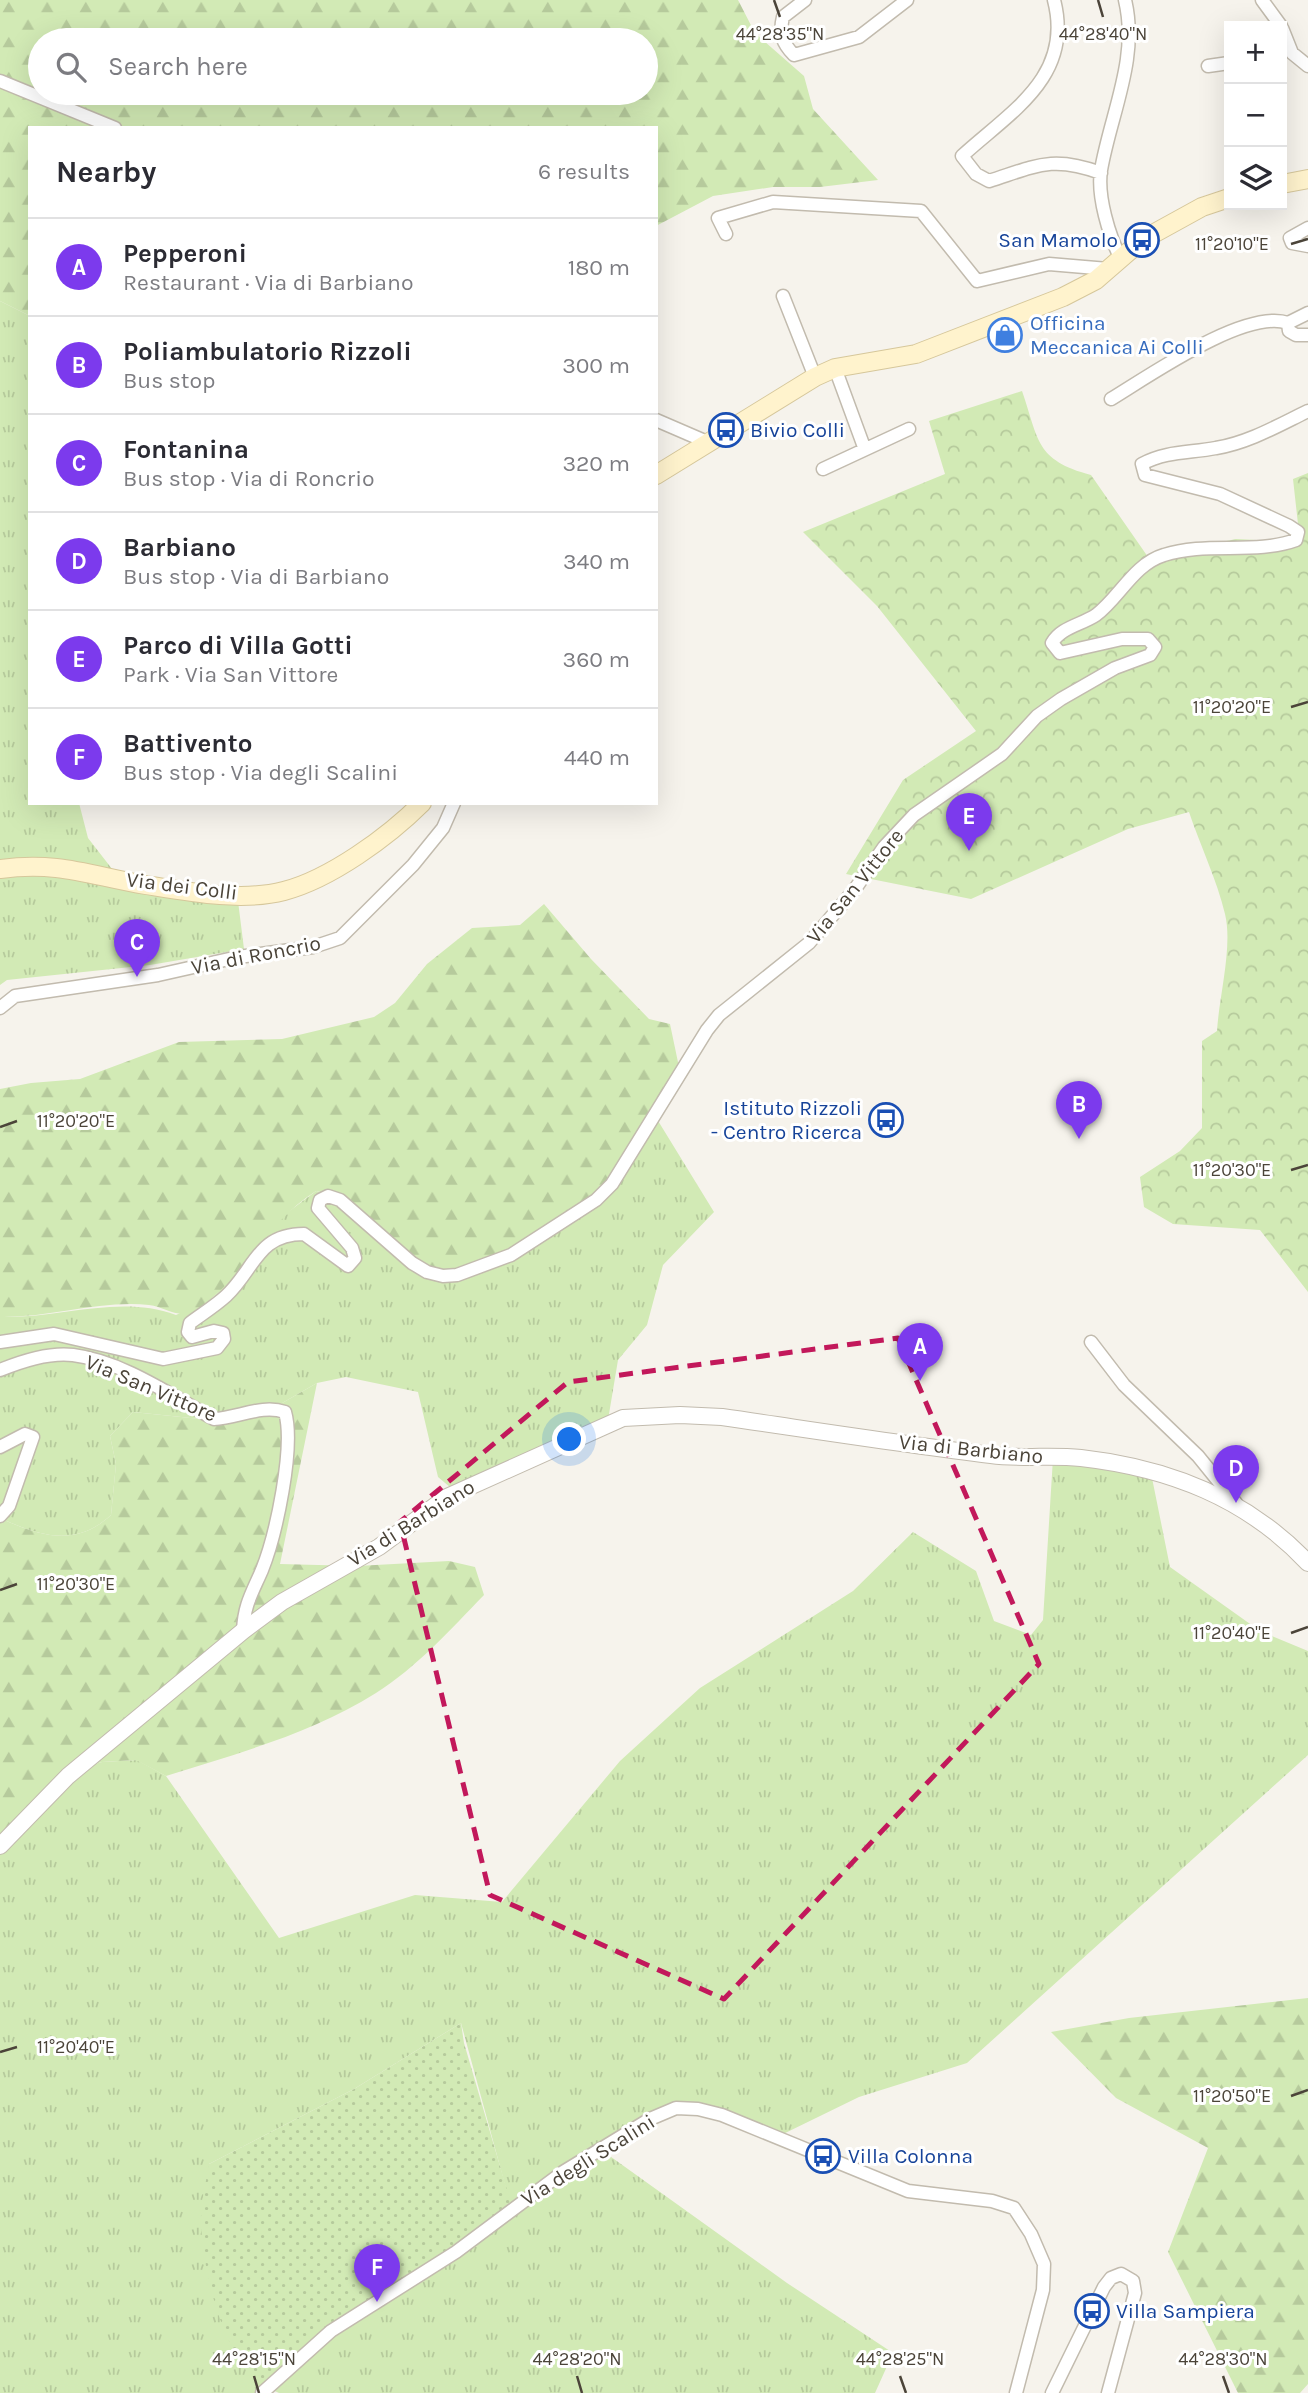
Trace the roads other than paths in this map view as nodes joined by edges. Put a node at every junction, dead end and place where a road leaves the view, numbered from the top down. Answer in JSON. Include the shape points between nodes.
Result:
{"nodes":[{"id":1,"x":805,"y":0,"type":"edge"},
{"id":2,"x":906,"y":0,"type":"edge"},
{"id":3,"x":1054,"y":0,"type":"edge"},
{"id":4,"x":1125,"y":0,"type":"edge"},
{"id":5,"x":1262,"y":0,"type":"edge"},
{"id":6,"x":1277,"y":21,"type":"edge"},
{"id":7,"x":1287,"y":54,"type":"edge"},
{"id":8,"x":1224,"y":64,"type":"edge"},
{"id":9,"x":1208,"y":66,"type":"dead end"},
{"id":10,"x":1308,"y":66,"type":"edge"},
{"id":11,"x":0,"y":81,"type":"edge"},
{"id":12,"x":28,"y":92,"type":"edge"},
{"id":13,"x":59,"y":105,"type":"edge"},
{"id":14,"x":110,"y":126,"type":"edge"},
{"id":15,"x":1101,"y":173,"type":"junction"},
{"id":16,"x":1308,"y":179,"type":"edge"},
{"id":17,"x":1287,"y":183,"type":"edge"},
{"id":18,"x":1224,"y":200,"type":"edge"},
{"id":19,"x":1308,"y":228,"type":"edge"},
{"id":20,"x":726,"y":234,"type":"dead end"},
{"id":21,"x":1308,"y":246,"type":"edge"},
{"id":22,"x":1114,"y":264,"type":"junction"},
{"id":23,"x":783,"y":296,"type":"dead end"},
{"id":24,"x":1308,"y":313,"type":"edge"},
{"id":25,"x":1288,"y":323,"type":"junction"},
{"id":26,"x":1308,"y":335,"type":"edge"},
{"id":27,"x":835,"y":368,"type":"junction"},
{"id":28,"x":815,"y":377,"type":"junction"},
{"id":29,"x":1111,"y":398,"type":"dead end"},
{"id":30,"x":1308,"y":411,"type":"edge"},
{"id":31,"x":658,"y":421,"type":"edge"},
{"id":32,"x":909,"y":429,"type":"dead end"},
{"id":33,"x":707,"y":442,"type":"junction"},
{"id":34,"x":864,"y":447,"type":"junction"},
{"id":35,"x":822,"y":469,"type":"dead end"},
{"id":36,"x":658,"y":474,"type":"edge"},
{"id":37,"x":420,"y":805,"type":"edge"},
{"id":38,"x":453,"y":805,"type":"edge"},
{"id":39,"x":0,"y":869,"type":"edge"},
{"id":40,"x":0,"y":1008,"type":"edge"},
{"id":41,"x":0,"y":1342,"type":"edge"},
{"id":42,"x":1090,"y":1342,"type":"dead end"},
{"id":43,"x":0,"y":1370,"type":"edge"},
{"id":44,"x":0,"y":1447,"type":"edge"},
{"id":45,"x":1236,"y":1503,"type":"junction"},
{"id":46,"x":0,"y":1516,"type":"edge"},
{"id":47,"x":1308,"y":1563,"type":"edge"},
{"id":48,"x":243,"y":1631,"type":"junction"},
{"id":49,"x":0,"y":1846,"type":"edge"},
{"id":50,"x":262,"y":2393,"type":"edge"},
{"id":51,"x":1016,"y":2393,"type":"edge"},
{"id":52,"x":1052,"y":2393,"type":"edge"},
{"id":53,"x":1108,"y":2393,"type":"edge"}],
"edges":[{"from":1,"to":2,"type":"street","via":[[783,17],[780,30],[794,55],[859,37]]},
{"from":3,"to":15,"type":"street","via":[[1056,36],[1042,82],[962,156],[976,174],[989,181],[1050,162],[1073,162]]},
{"from":4,"to":15,"type":"street","via":[[1130,28],[1125,75]]},
{"from":5,"to":6,"type":"street"},
{"from":7,"to":10,"type":"street"},
{"from":8,"to":9,"type":"street"},
{"from":11,"to":12,"type":"street"},
{"from":13,"to":14,"type":"street"},
{"from":15,"to":22,"type":"street"},
{"from":16,"to":17,"type":"main road"},
{"from":18,"to":22,"type":"main road","via":[[1154,233]]},
{"from":19,"to":21,"type":"street","via":[[1290,238],[1292,243]]},
{"from":20,"to":22,"type":"street","via":[[718,218],[773,202],[921,211],[977,281],[1049,264]]},
{"from":22,"to":27,"type":"main road","via":[[1096,280],[1063,297],[960,339],[916,354]]},
{"from":23,"to":28,"type":"street"},
{"from":24,"to":25,"type":"street"},
{"from":25,"to":26,"type":"street","via":[[1289,331]]},
{"from":25,"to":29,"type":"street","via":[[1278,320],[1223,332]]},
{"from":27,"to":28,"type":"main road"},
{"from":27,"to":34,"type":"street"},
{"from":28,"to":33,"type":"main road"},
{"from":30,"to":41,"type":"street","name":"Via San Vittore","via":[[1228,445],[1156,456],[1142,464],[1145,475],[1220,494],[1289,526],[1297,532],[1296,540],[1162,555],[1140,569],[1096,615],[1056,635],[1052,643],[1060,653],[1122,639],[1148,639],[1155,647],[1150,655],[1115,668],[1060,699],[1002,754],[914,815],[809,943],[707,1030],[629,1157],[596,1200],[511,1255],[443,1276],[412,1263],[340,1200],[328,1196],[320,1199],[318,1208],[352,1248],[355,1258],[348,1266],[341,1263],[304,1234],[281,1236],[266,1245],[226,1295],[190,1322],[192,1337],[223,1333],[217,1348],[163,1359],[54,1334]]},
{"from":31,"to":33,"type":"street"},
{"from":32,"to":34,"type":"street"},
{"from":33,"to":36,"type":"main road"},
{"from":34,"to":35,"type":"street"},
{"from":37,"to":39,"type":"main road","name":"Via dei Colli","via":[[401,825],[353,856],[284,891],[204,893],[72,868]]},
{"from":38,"to":40,"type":"street","name":"Via di Roncrio","via":[[443,828],[413,865],[340,938],[158,975],[15,996]]},
{"from":42,"to":45,"type":"street","name":"Via di Barbiano","via":[[1124,1385],[1198,1456]]},
{"from":43,"to":48,"type":"street","name":"Via San Vittore","via":[[36,1358],[72,1355],[111,1366],[214,1419],[234,1419],[271,1407],[285,1412],[290,1430],[280,1501],[263,1568],[244,1608]]},
{"from":44,"to":46,"type":"street","via":[[25,1434],[33,1437],[9,1506]]},
{"from":45,"to":47,"type":"street","name":"Via di Barbiano","via":[[1282,1536]]},
{"from":45,"to":48,"type":"street","name":"Via di Barbiano","via":[[1157,1472],[1081,1458],[994,1456],[722,1417],[643,1415],[604,1426],[468,1485],[379,1547],[282,1602]]},
{"from":48,"to":49,"type":"street","name":"Via di Barbiano","via":[[68,1776]]},
{"from":50,"to":51,"type":"street","name":"Via degli Scalini","via":[[331,2331],[456,2252],[563,2172],[676,2108],[722,2115],[908,2191],[1014,2208],[1044,2264],[1043,2290]]},
{"from":52,"to":53,"type":"street","via":[[1104,2287],[1121,2274],[1133,2281],[1135,2293]]}]}
